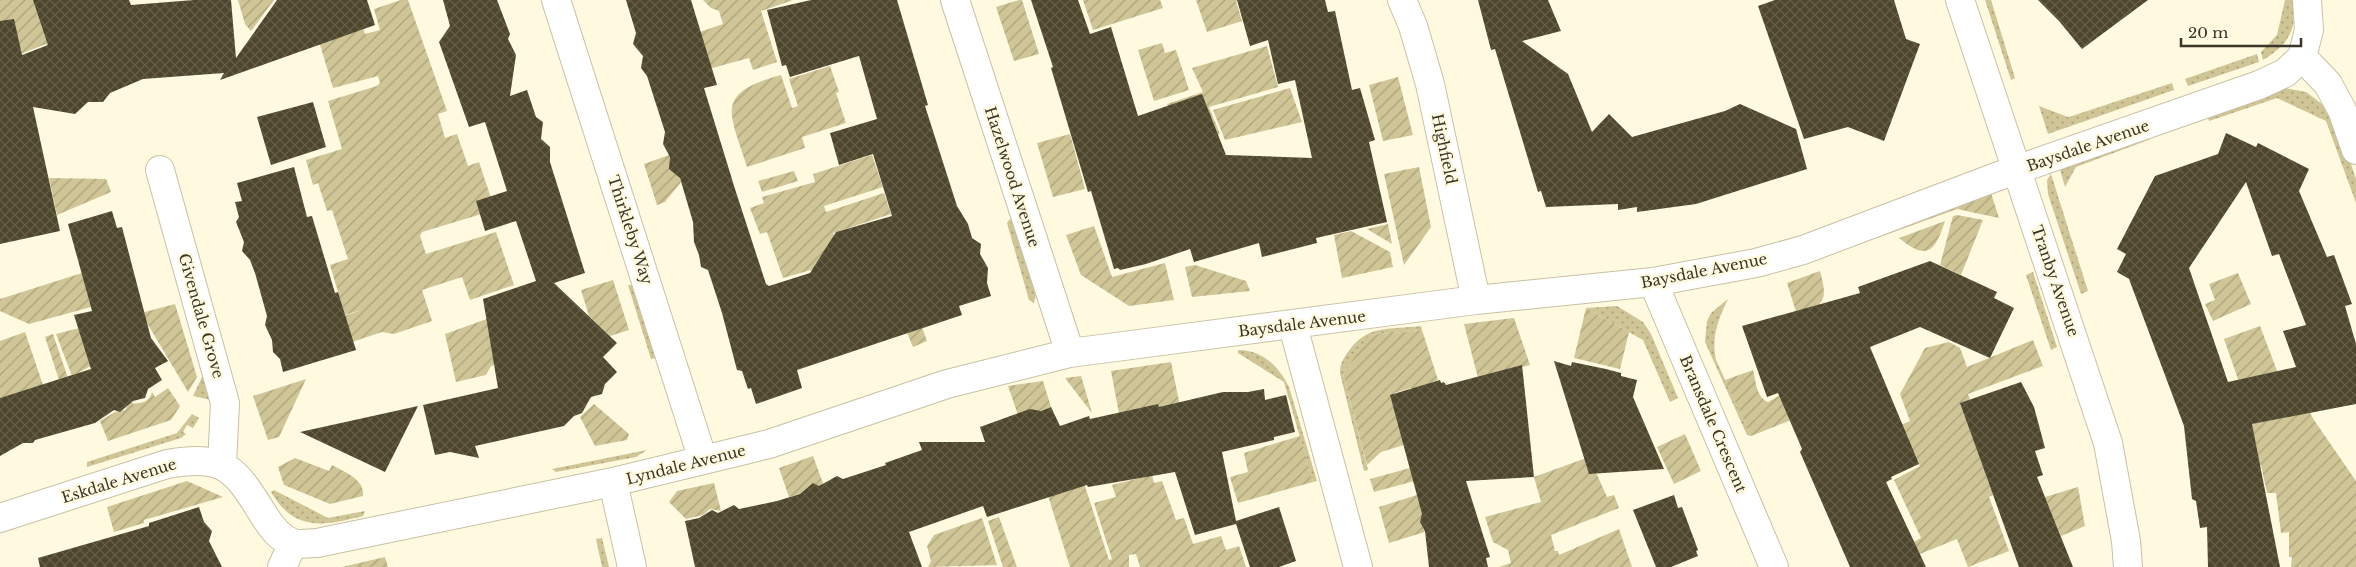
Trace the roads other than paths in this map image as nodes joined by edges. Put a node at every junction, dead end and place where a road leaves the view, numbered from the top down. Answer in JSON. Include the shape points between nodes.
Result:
{"nodes":[{"id":1,"x":556,"y":0,"type":"edge"},
{"id":2,"x":955,"y":0,"type":"edge"},
{"id":3,"x":1402,"y":0,"type":"edge"},
{"id":4,"x":1960,"y":0,"type":"edge"},
{"id":5,"x":2307,"y":0,"type":"edge"},
{"id":6,"x":2302,"y":57,"type":"junction"},
{"id":7,"x":2356,"y":150,"type":"edge"},
{"id":8,"x":160,"y":170,"type":"dead end"},
{"id":9,"x":2017,"y":171,"type":"junction"},
{"id":10,"x":1653,"y":282,"type":"junction"},
{"id":11,"x":1476,"y":300,"type":"junction"},
{"id":12,"x":1293,"y":326,"type":"junction"},
{"id":13,"x":1070,"y":353,"type":"junction"},
{"id":14,"x":703,"y":460,"type":"junction"},
{"id":15,"x":222,"y":465,"type":"junction"},
{"id":16,"x":613,"y":482,"type":"junction"},
{"id":17,"x":0,"y":518,"type":"edge"},
{"id":18,"x":293,"y":543,"type":"junction"},
{"id":19,"x":282,"y":567,"type":"edge"},
{"id":20,"x":632,"y":567,"type":"edge"},
{"id":21,"x":1358,"y":567,"type":"edge"},
{"id":22,"x":1774,"y":567,"type":"edge"},
{"id":23,"x":2128,"y":567,"type":"edge"}],
"edges":[{"from":1,"to":14,"type":"street","name":"Thirkleby Way"},
{"from":2,"to":13,"type":"street","name":"Hazelwood Avenue"},
{"from":3,"to":11,"type":"street","name":"Highfield","via":[[1430,84]]},
{"from":4,"to":9,"type":"street","name":"Tranby Avenue"},
{"from":5,"to":6,"type":"street","via":[[2309,30]]},
{"from":6,"to":7,"type":"street","via":[[2328,84],[2342,110]]},
{"from":6,"to":9,"type":"street","name":"Baysdale Avenue","via":[[2285,73],[2259,85]]},
{"from":8,"to":15,"type":"street","name":"Givendale Grove","via":[[225,403]]},
{"from":9,"to":10,"type":"street","name":"Baysdale Avenue","via":[[1803,250]]},
{"from":9,"to":23,"type":"street","name":"Tranby Avenue","via":[[2108,443]]},
{"from":10,"to":11,"type":"street","name":"Baysdale Avenue"},
{"from":10,"to":22,"type":"street","name":"Bransdale Crescent"},
{"from":11,"to":12,"type":"street","name":"Baysdale Avenue"},
{"from":12,"to":13,"type":"street","name":"Baysdale Avenue"},
{"from":12,"to":21,"type":"street"},
{"from":13,"to":14,"type":"street","name":"Lyndale Avenue","via":[[947,384],[770,444]]},
{"from":14,"to":16,"type":"street","name":"Lyndale Avenue"},
{"from":15,"to":17,"type":"street","name":"Eskdale Avenue","via":[[196,460],[167,464]]},
{"from":15,"to":18,"type":"street","name":"Eskdale Avenue","via":[[240,478],[274,531]]},
{"from":16,"to":18,"type":"street","name":"Lyndale Avenue","via":[[317,543]]},
{"from":16,"to":20,"type":"street"},
{"from":18,"to":19,"type":"street"}]}
